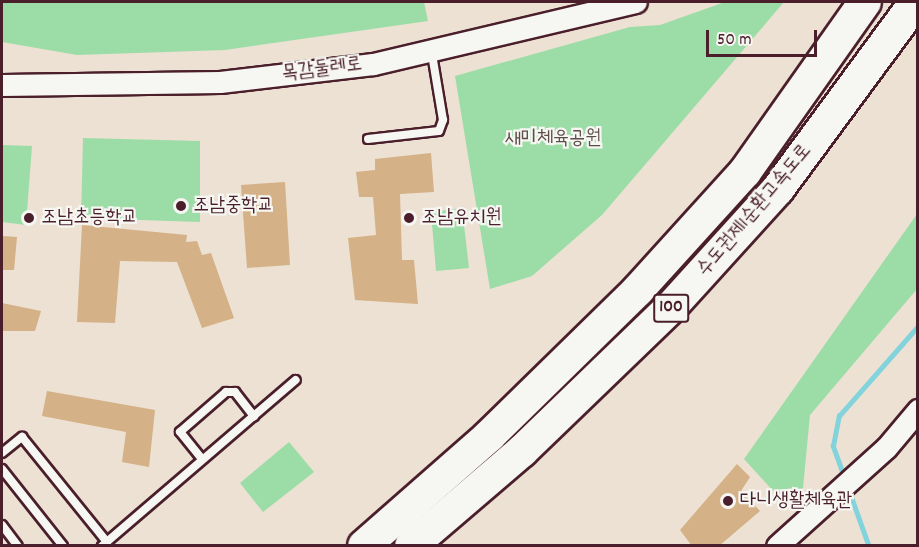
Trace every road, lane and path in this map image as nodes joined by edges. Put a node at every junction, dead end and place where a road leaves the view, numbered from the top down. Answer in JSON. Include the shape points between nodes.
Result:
{"nodes":[{"id":1,"x":636,"y":2,"type":"edge"},
{"id":2,"x":865,"y":2,"type":"edge"},
{"id":3,"x":916,"y":2,"type":"edge"},
{"id":4,"x":432,"y":54,"type":"junction"},
{"id":5,"x":2,"y":85,"type":"edge"},
{"id":6,"x":368,"y":139,"type":"dead end"},
{"id":7,"x":296,"y":380,"type":"dead end"},
{"id":8,"x":918,"y":410,"type":"edge"},
{"id":9,"x":254,"y":416,"type":"junction"},
{"id":10,"x":2,"y":453,"type":"edge"},
{"id":11,"x":201,"y":459,"type":"junction"},
{"id":12,"x":2,"y":469,"type":"edge"},
{"id":13,"x":2,"y":525,"type":"edge"},
{"id":14,"x":104,"y":544,"type":"edge"},
{"id":15,"x":18,"y":546,"type":"edge"},
{"id":16,"x":63,"y":546,"type":"edge"},
{"id":17,"x":364,"y":546,"type":"edge"},
{"id":18,"x":411,"y":546,"type":"edge"},
{"id":19,"x":777,"y":546,"type":"edge"}],
"edges":[{"from":1,"to":4,"type":"street","name":"목감둘레로"},
{"from":2,"to":17,"type":"highway","name":"수도권제1순환고속도로","number":"100","via":[[745,172],[638,290],[489,436]]},
{"from":3,"to":18,"type":"highway","name":"수도권제1순환고속도로","number":"100","via":[[778,189],[672,306],[522,451]]},
{"from":4,"to":5,"type":"street","name":"목감둘레로","via":[[220,82]]},
{"from":4,"to":6,"type":"lane","via":[[443,120],[439,131]]},
{"from":7,"to":9,"type":"lane"},
{"from":8,"to":19,"type":"street","via":[[886,448]]},
{"from":9,"to":11,"type":"lane"},
{"from":9,"to":11,"type":"lane","via":[[235,392],[226,392],[180,432]]},
{"from":10,"to":14,"type":"lane","via":[[22,437]]},
{"from":11,"to":14,"type":"lane"},
{"from":12,"to":16,"type":"lane"},
{"from":13,"to":15,"type":"lane"}]}
